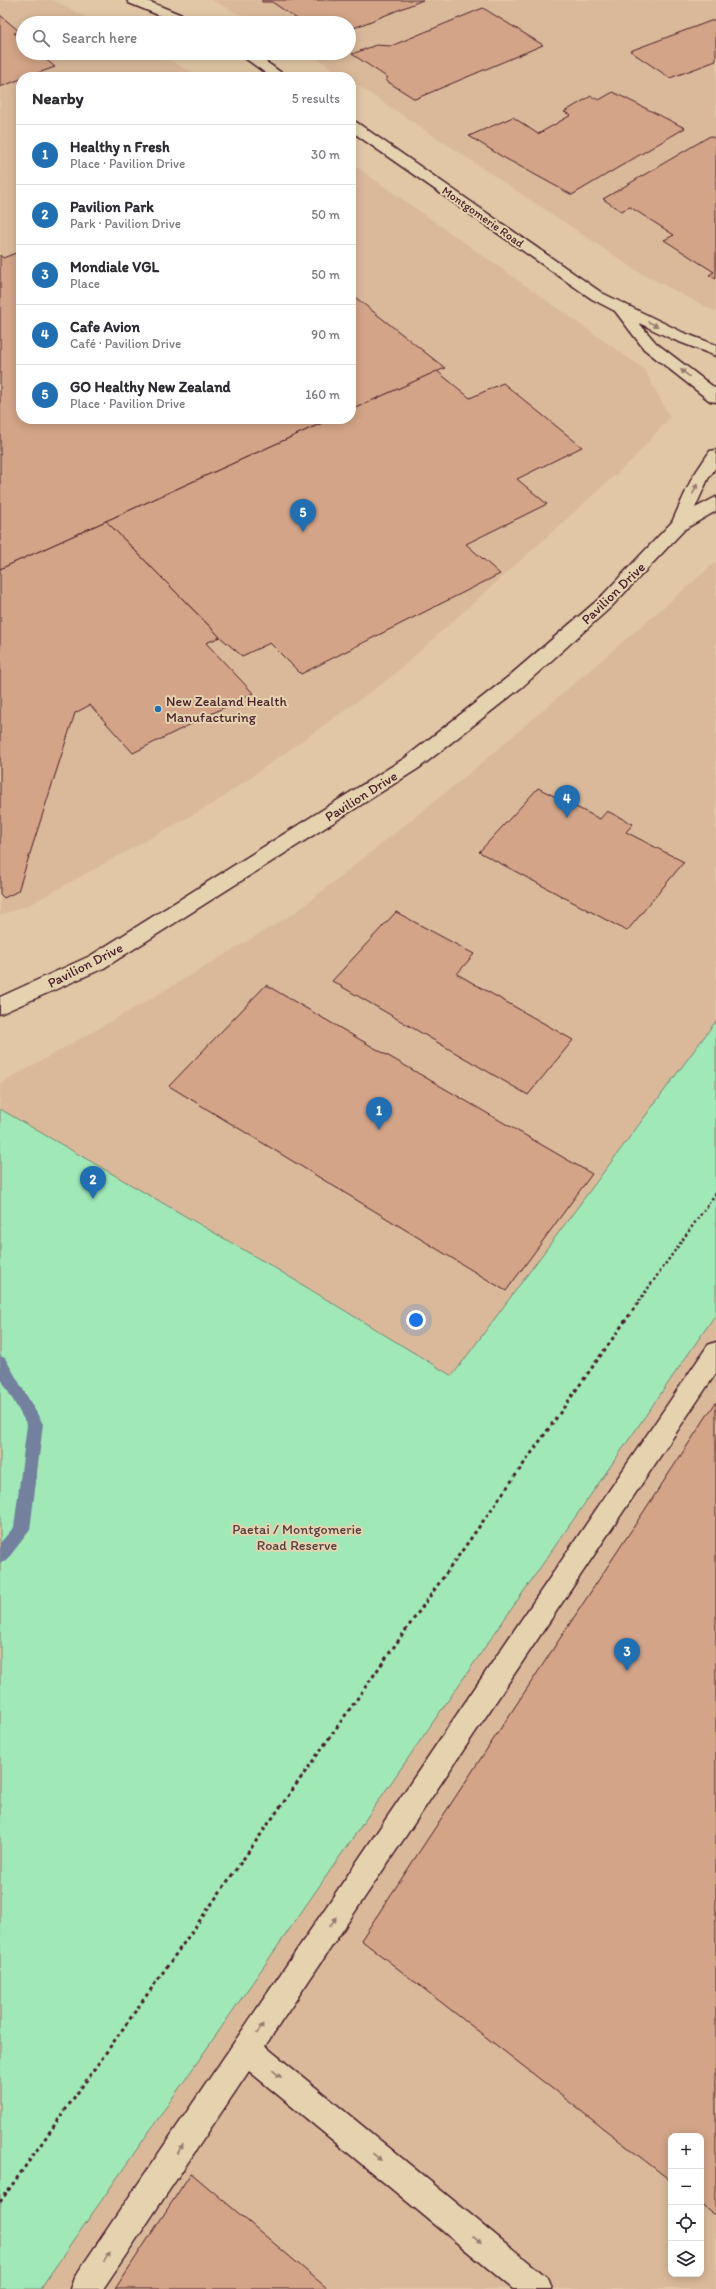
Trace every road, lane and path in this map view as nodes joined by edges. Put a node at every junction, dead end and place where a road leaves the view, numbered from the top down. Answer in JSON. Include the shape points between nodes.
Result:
{"nodes":[{"id":1,"x":134,"y":0,"type":"edge"},
{"id":2,"x":172,"y":16,"type":"edge"},
{"id":3,"x":255,"y":60,"type":"edge"},
{"id":4,"x":273,"y":72,"type":"edge"},
{"id":5,"x":356,"y":128,"type":"edge"},
{"id":6,"x":617,"y":307,"type":"junction"},
{"id":7,"x":716,"y":351,"type":"edge"},
{"id":8,"x":716,"y":397,"type":"edge"},
{"id":9,"x":716,"y":455,"type":"edge"},
{"id":10,"x":716,"y":503,"type":"edge"},
{"id":11,"x":679,"y":525,"type":"junction"},
{"id":12,"x":0,"y":1006,"type":"edge"},
{"id":13,"x":716,"y":1193,"type":"edge"},
{"id":14,"x":716,"y":1353,"type":"edge"},
{"id":15,"x":247,"y":2050,"type":"junction"},
{"id":16,"x":0,"y":2202,"type":"edge"},
{"id":17,"x":85,"y":2289,"type":"edge"},
{"id":18,"x":537,"y":2289,"type":"edge"}],
"edges":[{"from":1,"to":2,"type":"street"},
{"from":3,"to":4,"type":"street"},
{"from":5,"to":6,"type":"street","name":"Montgomerie Road","via":[[597,296]]},
{"from":6,"to":7,"type":"street","name":"Montgomerie Road","one_way":true},
{"from":8,"to":6,"type":"street","name":"Montgomerie Road","one_way":true,"via":[[650,346]]},
{"from":11,"to":9,"type":"street","name":"Pavilion Drive","one_way":true,"via":[[700,478]]},
{"from":10,"to":11,"type":"street","name":"Pavilion Drive"},
{"from":11,"to":12,"type":"street","name":"Pavilion Drive","via":[[604,603],[521,677],[412,763],[98,962]]},
{"from":13,"to":16,"type":"path"},
{"from":15,"to":14,"type":"street","one_way":true},
{"from":17,"to":15,"type":"street","one_way":true},
{"from":15,"to":18,"type":"street","one_way":true}]}
